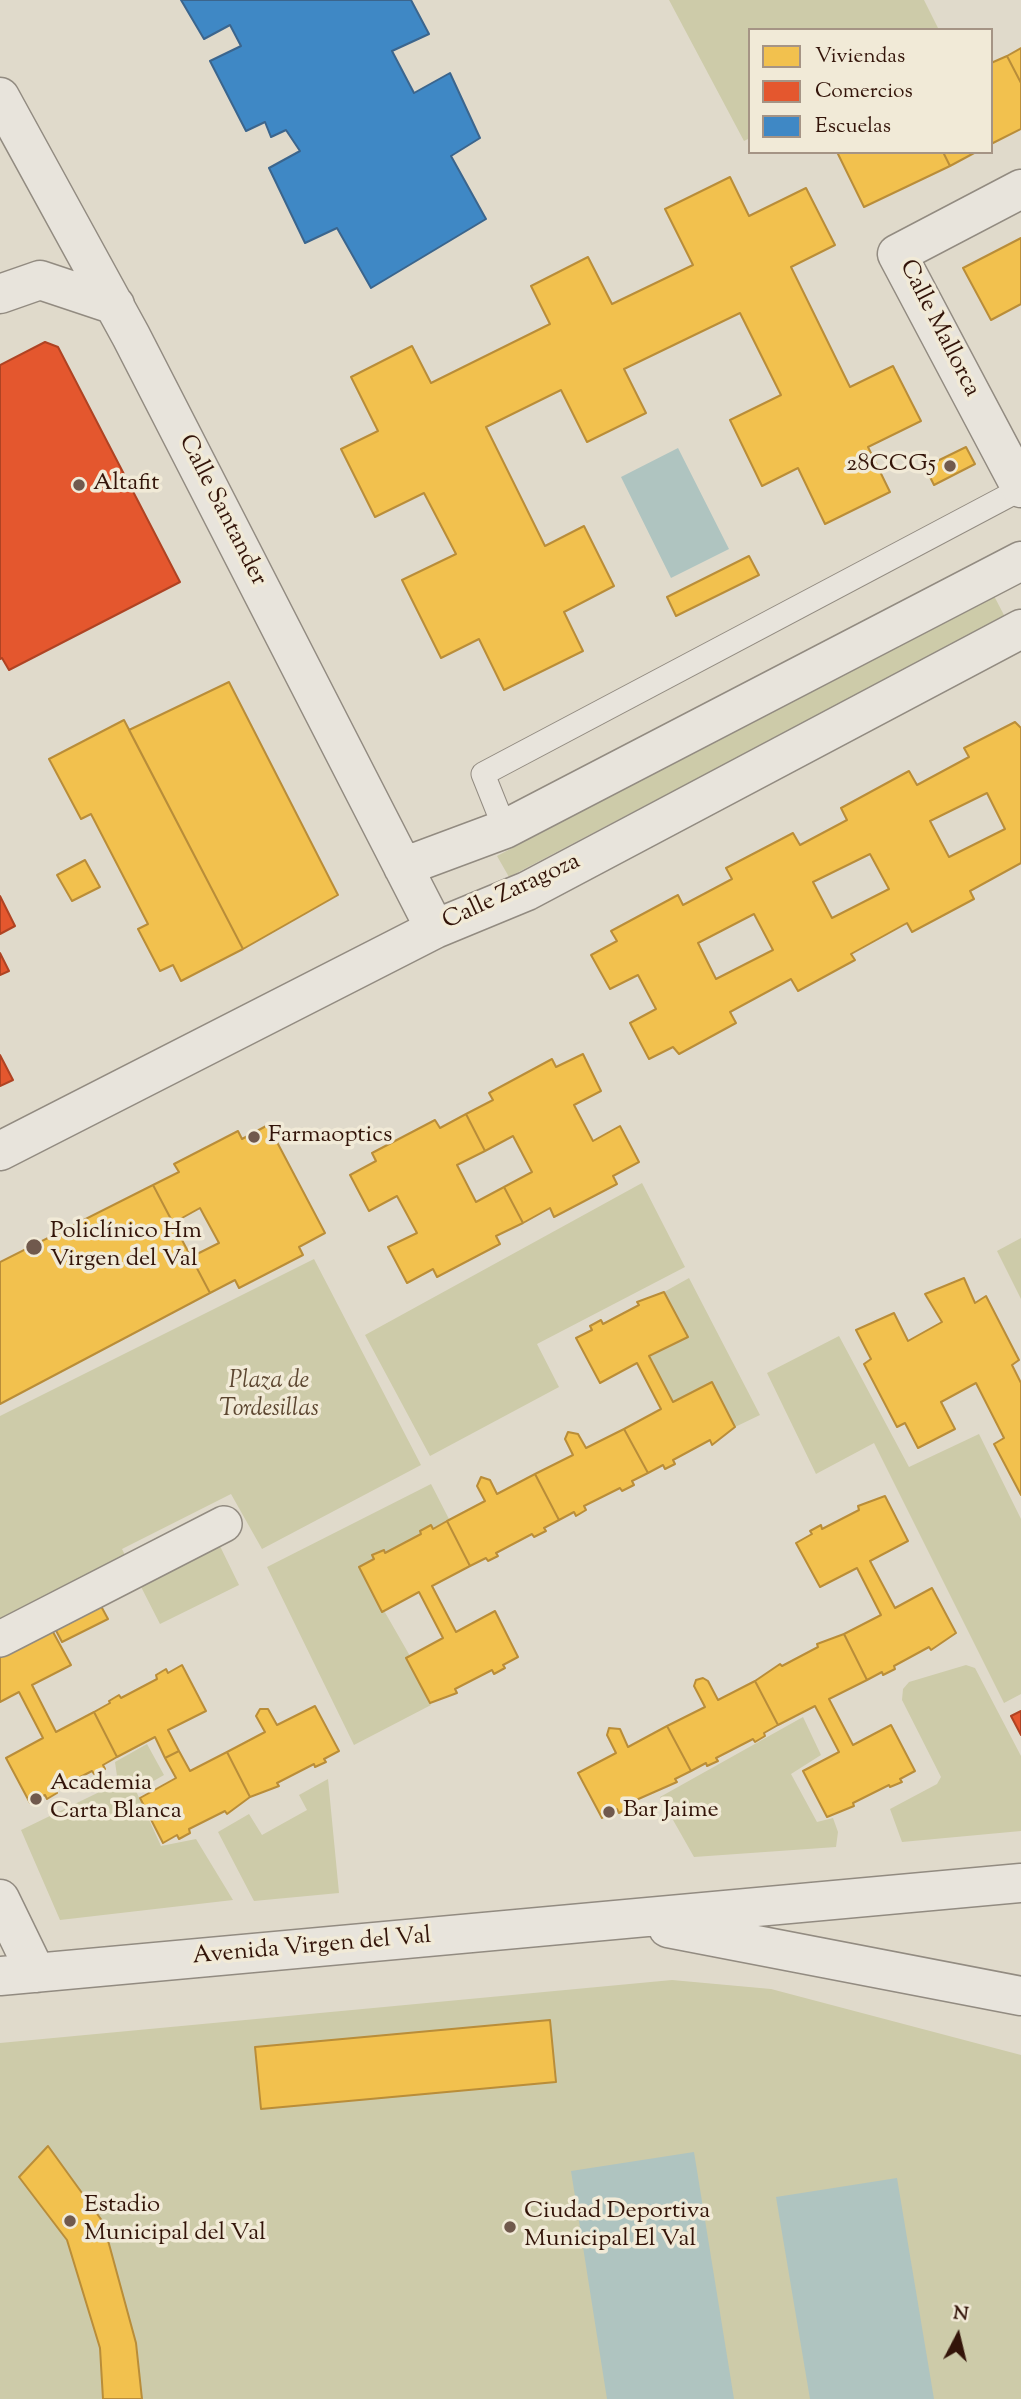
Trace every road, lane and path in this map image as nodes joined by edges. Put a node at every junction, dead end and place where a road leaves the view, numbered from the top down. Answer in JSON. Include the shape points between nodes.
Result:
{"nodes":[{"id":1,"x":0,"y":97,"type":"edge"},
{"id":2,"x":1021,"y":190,"type":"edge"},
{"id":3,"x":0,"y":294,"type":"edge"},
{"id":4,"x":115,"y":305,"type":"junction"},
{"id":5,"x":1021,"y":489,"type":"edge"},
{"id":6,"x":1021,"y":561,"type":"edge"},
{"id":7,"x":1021,"y":629,"type":"edge"},
{"id":8,"x":505,"y":829,"type":"junction"},
{"id":9,"x":403,"y":867,"type":"junction"},
{"id":10,"x":435,"y":929,"type":"junction"},
{"id":11,"x":0,"y":1151,"type":"edge"},
{"id":12,"x":224,"y":1524,"type":"dead end"},
{"id":13,"x":0,"y":1639,"type":"edge"},
{"id":14,"x":1021,"y":1883,"type":"edge"},
{"id":15,"x":0,"y":1899,"type":"edge"},
{"id":16,"x":625,"y":1920,"type":"junction"},
{"id":17,"x":18,"y":1975,"type":"edge"},
{"id":18,"x":1021,"y":1996,"type":"edge"}],
"edges":[{"from":1,"to":4,"type":"street","name":"Calle Santander"},
{"from":2,"to":5,"type":"street","name":"Calle Mallorca","via":[[897,254]]},
{"from":3,"to":4,"type":"street","via":[[40,280]]},
{"from":4,"to":9,"type":"street","name":"Calle Santander"},
{"from":5,"to":8,"type":"lane","via":[[484,774]]},
{"from":6,"to":8,"type":"street"},
{"from":7,"to":10,"type":"street","name":"Calle Zaragoza","via":[[527,891]]},
{"from":8,"to":9,"type":"street"},
{"from":9,"to":10,"type":"street","name":"Calle Santander"},
{"from":10,"to":11,"type":"street","name":"Calle Zaragoza"},
{"from":12,"to":13,"type":"street"},
{"from":14,"to":16,"type":"street","name":"Avenida Virgen del Val"},
{"from":15,"to":17,"type":"street"},
{"from":16,"to":17,"type":"street","name":"Avenida Virgen del Val"},
{"from":16,"to":18,"type":"street","name":"Avenida Virgen del Val"}]}
